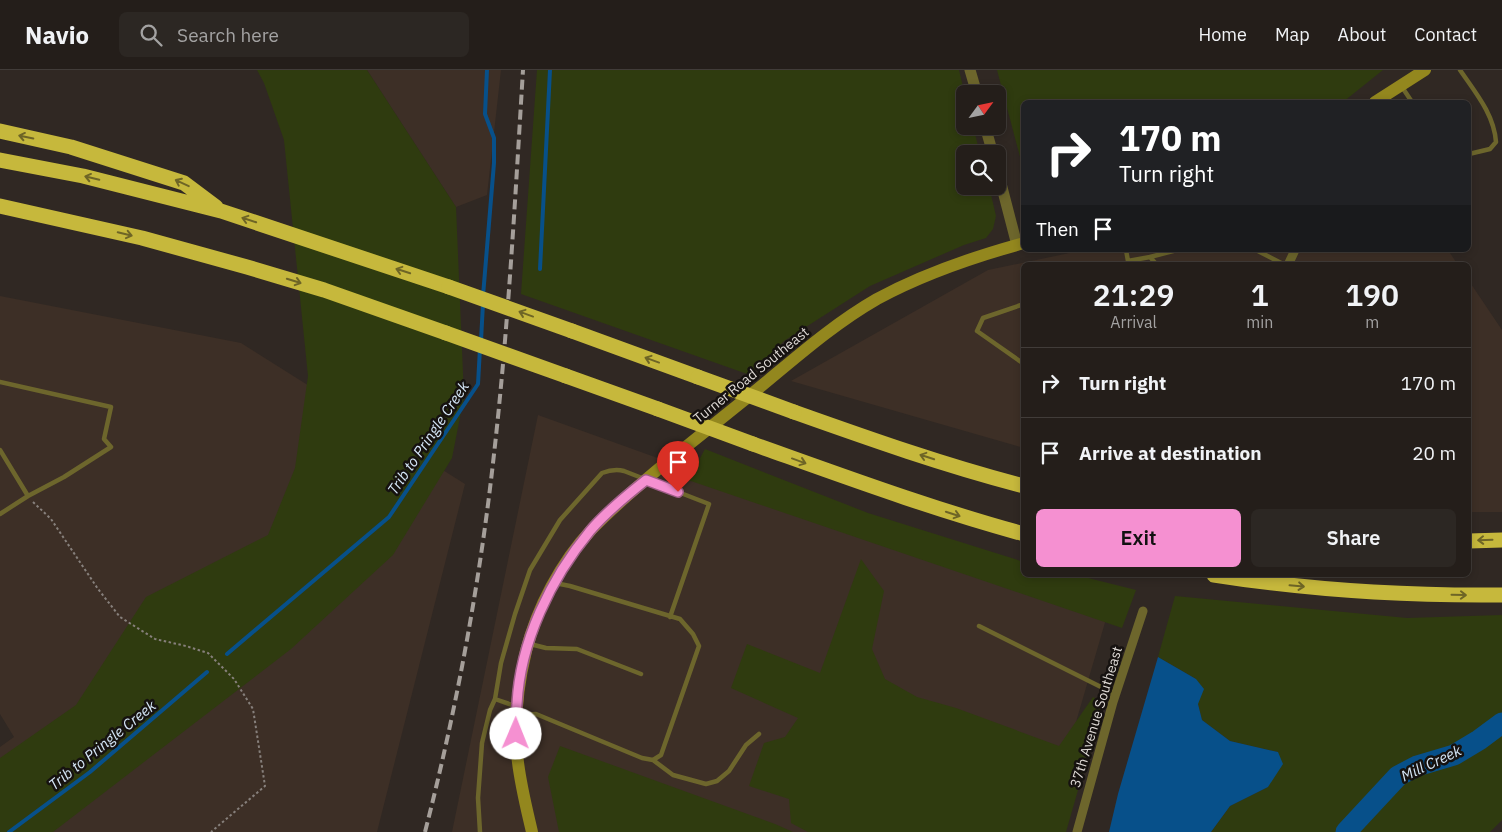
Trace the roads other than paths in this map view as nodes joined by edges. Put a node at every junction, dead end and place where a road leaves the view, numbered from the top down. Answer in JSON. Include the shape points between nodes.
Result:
{"nodes":[{"id":1,"x":970,"y":70,"type":"edge"},
{"id":2,"x":1424,"y":70,"type":"edge"},
{"id":3,"x":1460,"y":70,"type":"edge"},
{"id":4,"x":974,"y":85,"type":"edge"},
{"id":5,"x":1401,"y":86,"type":"junction"},
{"id":6,"x":1378,"y":100,"type":"edge"},
{"id":7,"x":1411,"y":100,"type":"edge"},
{"id":8,"x":0,"y":131,"type":"edge"},
{"id":9,"x":1471,"y":154,"type":"edge"},
{"id":10,"x":0,"y":160,"type":"edge"},
{"id":11,"x":1005,"y":195,"type":"edge"},
{"id":12,"x":0,"y":206,"type":"edge"},
{"id":13,"x":221,"y":211,"type":"junction"},
{"id":14,"x":26,"y":212,"type":"junction"},
{"id":15,"x":0,"y":215,"type":"edge"},
{"id":16,"x":1020,"y":244,"type":"edge"},
{"id":17,"x":1126,"y":252,"type":"edge"},
{"id":18,"x":1169,"y":252,"type":"edge"},
{"id":19,"x":1260,"y":252,"type":"edge"},
{"id":20,"x":1150,"y":257,"type":"junction"},
{"id":21,"x":1128,"y":261,"type":"joint"},
{"id":22,"x":1154,"y":262,"type":"edge"},
{"id":23,"x":1280,"y":262,"type":"edge"},
{"id":24,"x":1021,"y":305,"type":"edge"},
{"id":25,"x":1021,"y":362,"type":"edge"},
{"id":26,"x":0,"y":382,"type":"edge"},
{"id":27,"x":0,"y":450,"type":"edge"},
{"id":28,"x":646,"y":480,"type":"junction"},
{"id":29,"x":1021,"y":485,"type":"edge"},
{"id":30,"x":28,"y":496,"type":"junction"},
{"id":31,"x":0,"y":514,"type":"edge"},
{"id":32,"x":1021,"y":533,"type":"edge"},
{"id":33,"x":1502,"y":540,"type":"edge"},
{"id":34,"x":1471,"y":541,"type":"edge"},
{"id":35,"x":1228,"y":577,"type":"edge"},
{"id":36,"x":554,"y":583,"type":"junction"},
{"id":37,"x":1502,"y":595,"type":"edge"},
{"id":38,"x":1142,"y":611,"type":"dead end"},
{"id":39,"x":670,"y":616,"type":"junction"},
{"id":40,"x":979,"y":626,"type":"dead end"},
{"id":41,"x":529,"y":644,"type":"junction"},
{"id":42,"x":641,"y":674,"type":"dead end"},
{"id":43,"x":1115,"y":694,"type":"junction"},
{"id":44,"x":495,"y":699,"type":"junction"},
{"id":45,"x":517,"y":711,"type":"junction"},
{"id":46,"x":759,"y":734,"type":"dead end"},
{"id":47,"x":653,"y":760,"type":"junction"},
{"id":48,"x":480,"y":832,"type":"edge"},
{"id":49,"x":532,"y":832,"type":"edge"},
{"id":50,"x":1077,"y":832,"type":"edge"}],
"edges":[{"from":1,"to":4,"type":"street"},
{"from":2,"to":5,"type":"main road"},
{"from":3,"to":9,"type":"lane","via":[[1487,110],[1495,132],[1496,142],[1490,149]]},
{"from":5,"to":6,"type":"main road"},
{"from":5,"to":7,"type":"lane"},
{"from":13,"to":8,"type":"highway","one_way":true,"via":[[184,183],[71,147]]},
{"from":13,"to":10,"type":"highway","one_way":true,"via":[[83,176]]},
{"from":11,"to":16,"type":"street"},
{"from":12,"to":14,"type":"highway"},
{"from":29,"to":13,"type":"highway","one_way":true,"bridge":true,"via":[[890,446],[449,287]]},
{"from":14,"to":15,"type":"highway"},
{"from":14,"to":32,"type":"highway","one_way":true,"bridge":true,"via":[[133,236],[324,290],[889,493]]},
{"from":16,"to":28,"type":"main road","name":"Turner Road Southeast","via":[[910,282],[856,312],[805,349]]},
{"from":17,"to":21,"type":"lane"},
{"from":18,"to":20,"type":"lane"},
{"from":19,"to":23,"type":"lane"},
{"from":20,"to":21,"type":"lane"},
{"from":20,"to":22,"type":"lane"},
{"from":24,"to":25,"type":"lane","via":[[983,318],[977,331]]},
{"from":26,"to":30,"type":"lane","via":[[111,407],[104,439],[111,447]]},
{"from":27,"to":30,"type":"lane"},
{"from":28,"to":36,"type":"main road","name":"Turner Road Southeast","via":[[591,530]]},
{"from":28,"to":39,"type":"lane","via":[[709,504]]},
{"from":28,"to":44,"type":"lane","via":[[615,469],[602,473],[560,520],[530,570],[514,614]]},
{"from":30,"to":31,"type":"lane"},
{"from":33,"to":34,"type":"highway","one_way":true},
{"from":35,"to":37,"type":"highway","one_way":true,"via":[[1369,592]]},
{"from":36,"to":39,"type":"lane"},
{"from":36,"to":41,"type":"main road","name":"Turner Road Southeast"},
{"from":38,"to":43,"type":"street","name":"37th Avenue Southeast"},
{"from":39,"to":47,"type":"lane","via":[[680,619],[700,646],[661,755]]},
{"from":40,"to":43,"type":"lane"},
{"from":41,"to":42,"type":"lane","via":[[577,649]]},
{"from":41,"to":45,"type":"main road","name":"Turner Road Southeast","via":[[520,679]]},
{"from":43,"to":50,"type":"street","name":"37th Avenue Southeast"},
{"from":44,"to":45,"type":"lane"},
{"from":44,"to":48,"type":"lane","via":[[482,743],[478,798]]},
{"from":45,"to":47,"type":"lane","via":[[536,714]]},
{"from":45,"to":49,"type":"main road","name":"Turner Road Southeast","via":[[517,752]]},
{"from":46,"to":47,"type":"lane","via":[[746,745],[729,771],[717,781],[706,784],[672,775]]}]}
